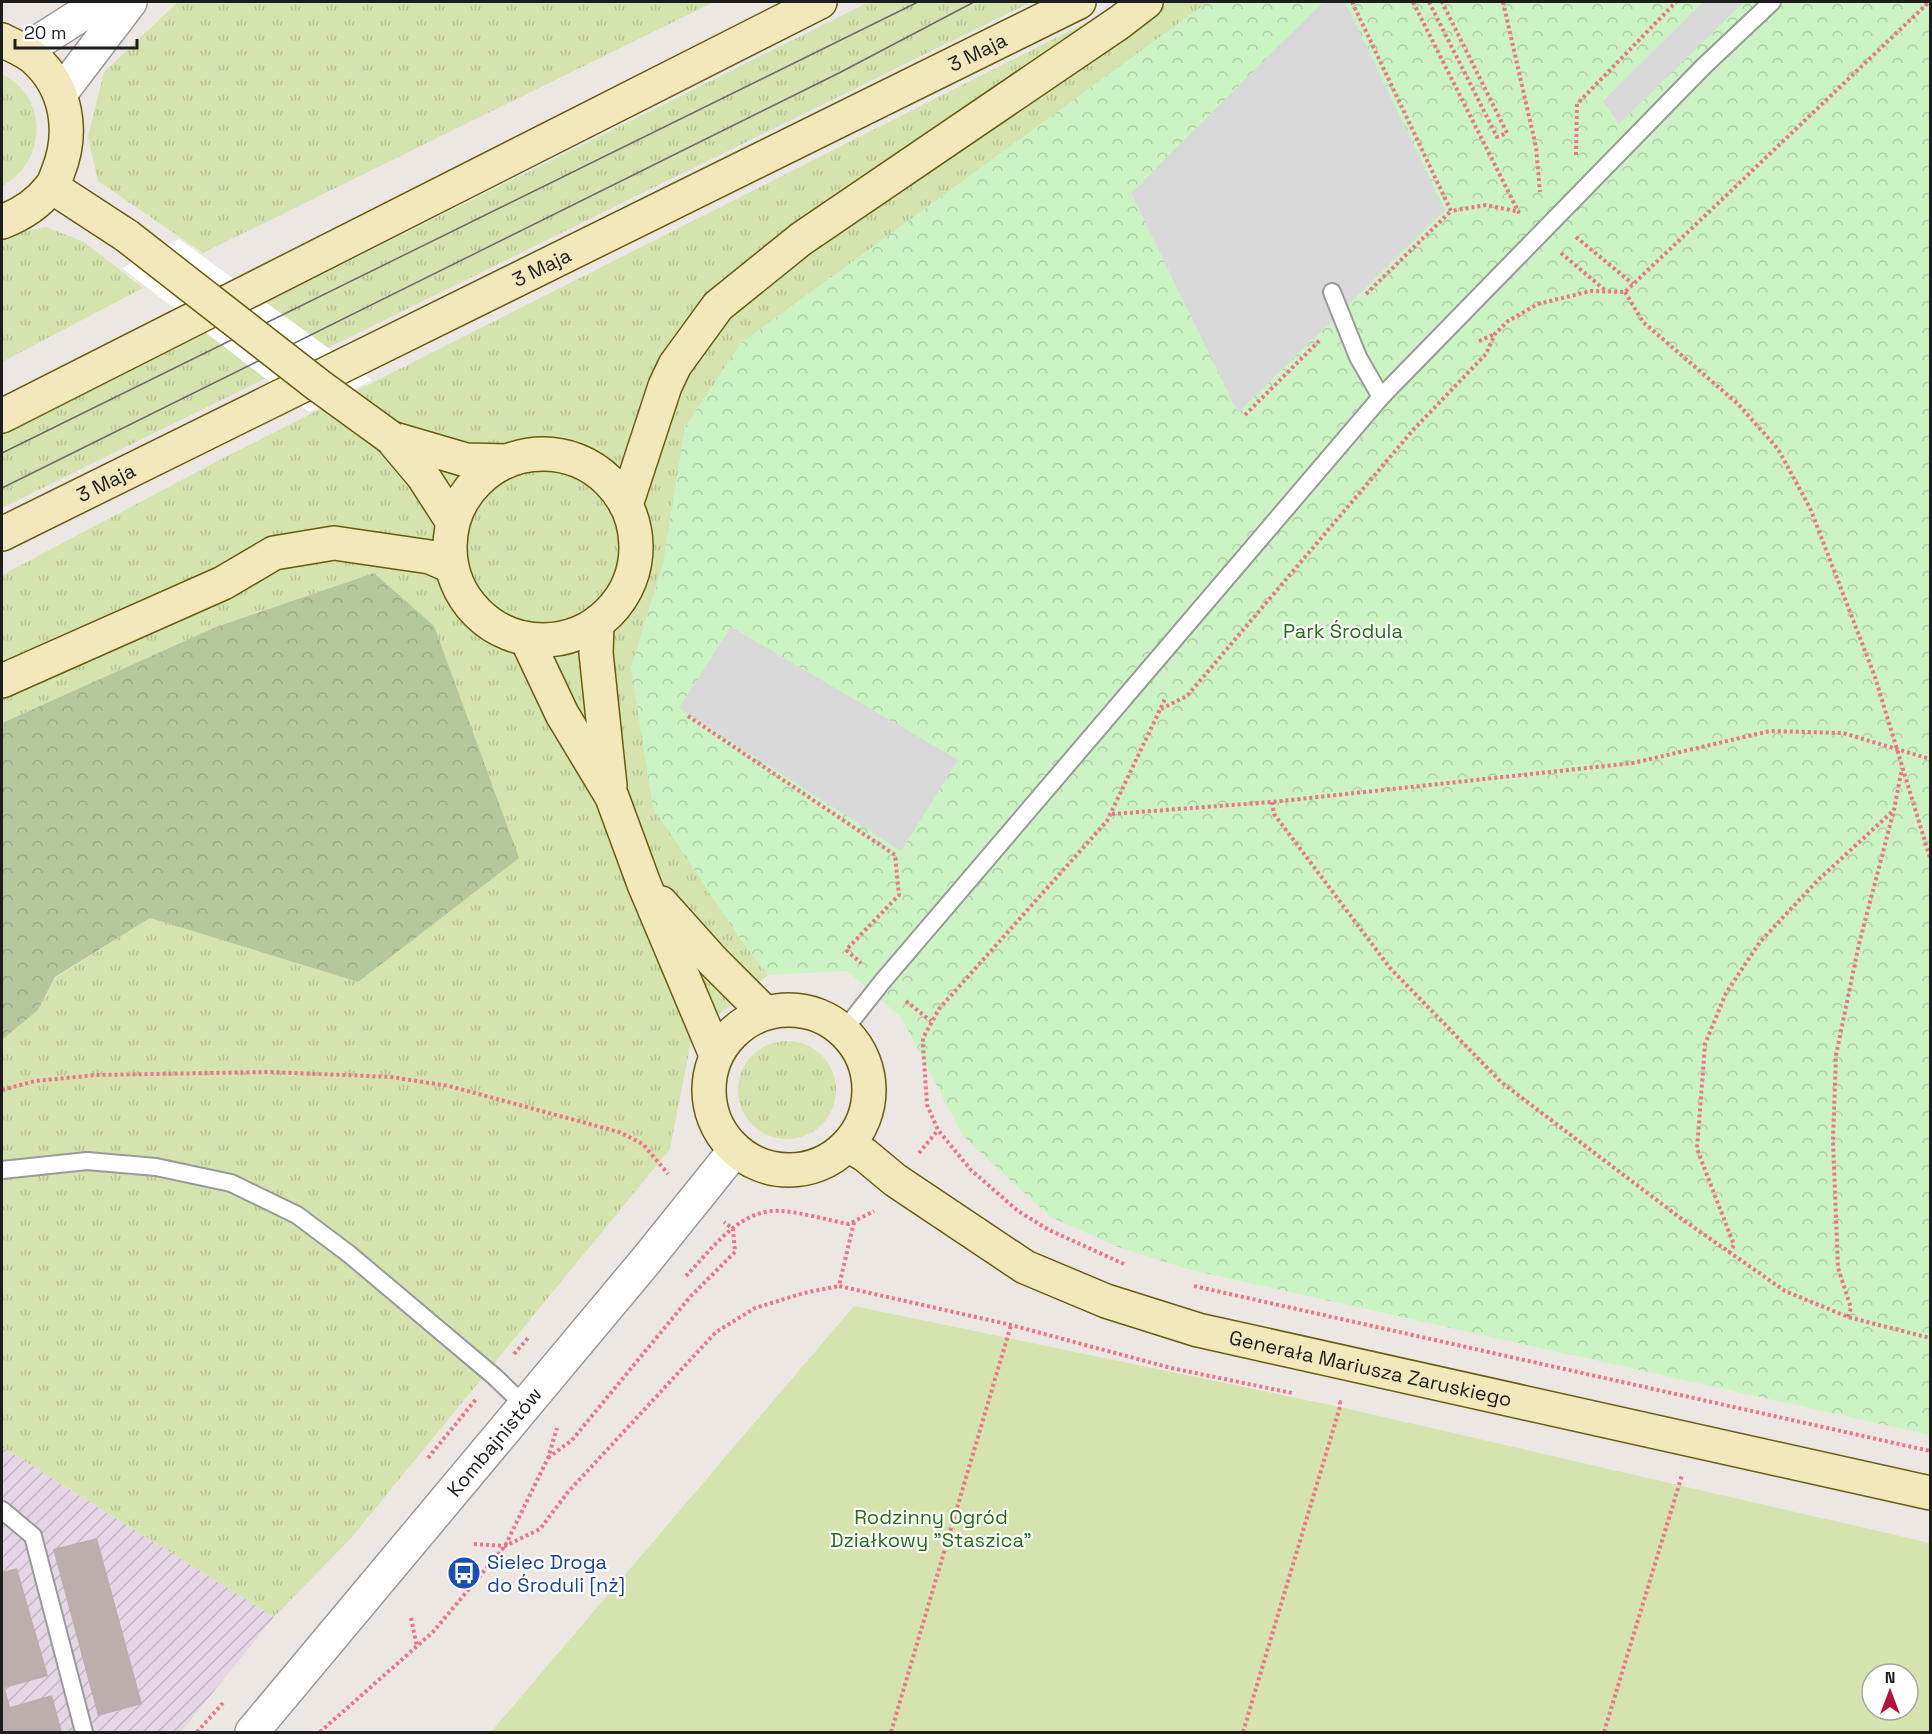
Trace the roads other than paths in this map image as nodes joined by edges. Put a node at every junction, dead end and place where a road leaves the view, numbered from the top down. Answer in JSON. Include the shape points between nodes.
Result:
{"nodes":[{"id":1,"x":100,"y":2,"type":"edge"},
{"id":2,"x":130,"y":2,"type":"edge"},
{"id":3,"x":820,"y":2,"type":"edge"},
{"id":4,"x":1079,"y":2,"type":"edge"},
{"id":5,"x":1146,"y":2,"type":"edge"},
{"id":6,"x":1773,"y":2,"type":"edge"},
{"id":7,"x":13,"y":46,"type":"edge"},
{"id":8,"x":60,"y":94,"type":"junction"},
{"id":9,"x":52,"y":187,"type":"junction"},
{"id":10,"x":2,"y":222,"type":"edge"},
{"id":11,"x":1332,"y":292,"type":"dead end"},
{"id":12,"x":1381,"y":397,"type":"junction"},
{"id":13,"x":2,"y":416,"type":"edge"},
{"id":14,"x":391,"y":438,"type":"junction"},
{"id":15,"x":509,"y":461,"type":"junction"},
{"id":16,"x":626,"y":505,"type":"junction"},
{"id":17,"x":452,"y":521,"type":"junction"},
{"id":18,"x":2,"y":534,"type":"edge"},
{"id":19,"x":451,"y":566,"type":"junction"},
{"id":20,"x":597,"y":624,"type":"junction"},
{"id":21,"x":527,"y":640,"type":"junction"},
{"id":22,"x":2,"y":681,"type":"edge"},
{"id":23,"x":612,"y":797,"type":"junction"},
{"id":24,"x":644,"y":884,"type":"junction"},
{"id":25,"x":765,"y":1013,"type":"junction"},
{"id":26,"x":844,"y":1030,"type":"junction"},
{"id":27,"x":716,"y":1055,"type":"junction"},
{"id":28,"x":850,"y":1146,"type":"junction"},
{"id":29,"x":735,"y":1150,"type":"junction"},
{"id":30,"x":2,"y":1170,"type":"edge"},
{"id":31,"x":524,"y":1405,"type":"junction"},
{"id":32,"x":1930,"y":1493,"type":"edge"},
{"id":33,"x":2,"y":1510,"type":"edge"},
{"id":34,"x":84,"y":1732,"type":"edge"},
{"id":35,"x":252,"y":1732,"type":"edge"}],
"edges":[{"from":1,"to":7,"type":"street"},
{"from":2,"to":8,"type":"street"},
{"from":3,"to":13,"type":"street"},
{"from":4,"to":18,"type":"street","name":"3 Maja"},
{"from":5,"to":16,"type":"street","via":[[801,240],[718,306],[670,375]]},
{"from":6,"to":12,"type":"lane","via":[[1704,66]]},
{"from":7,"to":8,"type":"street","via":[[46,71]]},
{"from":8,"to":9,"type":"street","via":[[68,124],[65,156]]},
{"from":9,"to":10,"type":"street","via":[[23,214]]},
{"from":9,"to":14,"type":"street","bridge":true,"via":[[127,236]]},
{"from":11,"to":12,"type":"lane","via":[[1358,357]]},
{"from":12,"to":26,"type":"lane"},
{"from":14,"to":15,"type":"street","via":[[466,460]]},
{"from":14,"to":17,"type":"street","via":[[423,476]]},
{"from":15,"to":16,"type":"street","via":[[543,453],[572,458],[596,469],[615,487]]},
{"from":15,"to":17,"type":"street","via":[[482,474],[465,495]]},
{"from":16,"to":20,"type":"street","via":[[634,571],[623,599]]},
{"from":17,"to":19,"type":"street","via":[[448,541]]},
{"from":19,"to":21,"type":"street","via":[[463,593],[480,615],[501,630]]},
{"from":19,"to":22,"type":"street","via":[[430,557],[334,543],[273,553],[223,583]]},
{"from":20,"to":21,"type":"street","via":[[576,638]]},
{"from":20,"to":23,"type":"street","via":[[596,653]]},
{"from":21,"to":23,"type":"street","via":[[562,714]]},
{"from":23,"to":24,"type":"street"},
{"from":24,"to":25,"type":"street"},
{"from":24,"to":27,"type":"street"},
{"from":25,"to":26,"type":"street","via":[[819,1013]]},
{"from":25,"to":27,"type":"street","via":[[728,1036]]},
{"from":26,"to":28,"type":"street","via":[[862,1055],[869,1083],[865,1119]]},
{"from":27,"to":29,"type":"street","via":[[709,1077],[709,1100],[717,1128]]},
{"from":28,"to":29,"type":"street","via":[[826,1162],[794,1169],[762,1168]]},
{"from":28,"to":32,"type":"street","name":"Generała Mariusza Zaruskiego","via":[[1025,1267],[1106,1301],[1233,1338]]},
{"from":29,"to":31,"type":"street","name":"Kombajnistów"},
{"from":30,"to":31,"type":"lane","via":[[87,1161],[156,1167],[231,1183],[306,1221]]},
{"from":31,"to":35,"type":"street","name":"Kombajnistów"},
{"from":33,"to":34,"type":"lane","via":[[33,1536]]}]}
